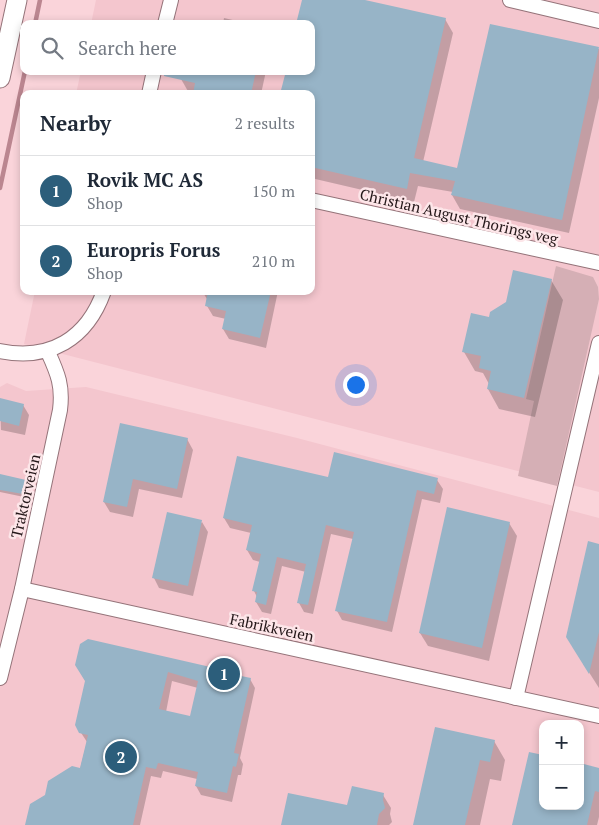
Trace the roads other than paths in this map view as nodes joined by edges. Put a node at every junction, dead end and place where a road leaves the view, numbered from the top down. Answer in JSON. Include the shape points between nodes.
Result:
{"nodes":[{"id":1,"x":17,"y":0,"type":"edge"},
{"id":2,"x":170,"y":0,"type":"edge"},
{"id":3,"x":510,"y":0,"type":"edge"},
{"id":4,"x":166,"y":20,"type":"edge"},
{"id":5,"x":599,"y":21,"type":"edge"},
{"id":6,"x":153,"y":75,"type":"edge"},
{"id":7,"x":0,"y":78,"type":"edge"},
{"id":8,"x":150,"y":90,"type":"edge"},
{"id":9,"x":315,"y":201,"type":"edge"},
{"id":10,"x":599,"y":263,"type":"edge"},
{"id":11,"x":102,"y":295,"type":"edge"},
{"id":12,"x":599,"y":343,"type":"edge"},
{"id":13,"x":0,"y":351,"type":"edge"},
{"id":14,"x":48,"y":352,"type":"junction"},
{"id":15,"x":22,"y":589,"type":"junction"},
{"id":16,"x":0,"y":678,"type":"edge"},
{"id":17,"x":516,"y":698,"type":"junction"},
{"id":18,"x":599,"y":716,"type":"edge"}],
"edges":[{"from":1,"to":7,"type":"street"},
{"from":2,"to":4,"type":"street"},
{"from":3,"to":5,"type":"street"},
{"from":6,"to":8,"type":"street"},
{"from":9,"to":10,"type":"street","name":"Christian August Thorings veg"},
{"from":11,"to":14,"type":"street","via":[[94,314],[79,331]]},
{"from":12,"to":17,"type":"street"},
{"from":13,"to":14,"type":"street"},
{"from":14,"to":15,"type":"street","name":"Traktorveien","via":[[62,393]]},
{"from":15,"to":16,"type":"street","name":"Traktorveien"},
{"from":15,"to":17,"type":"street","name":"Fabrikkveien"},
{"from":17,"to":18,"type":"street","name":"Fabrikkveien"}]}
